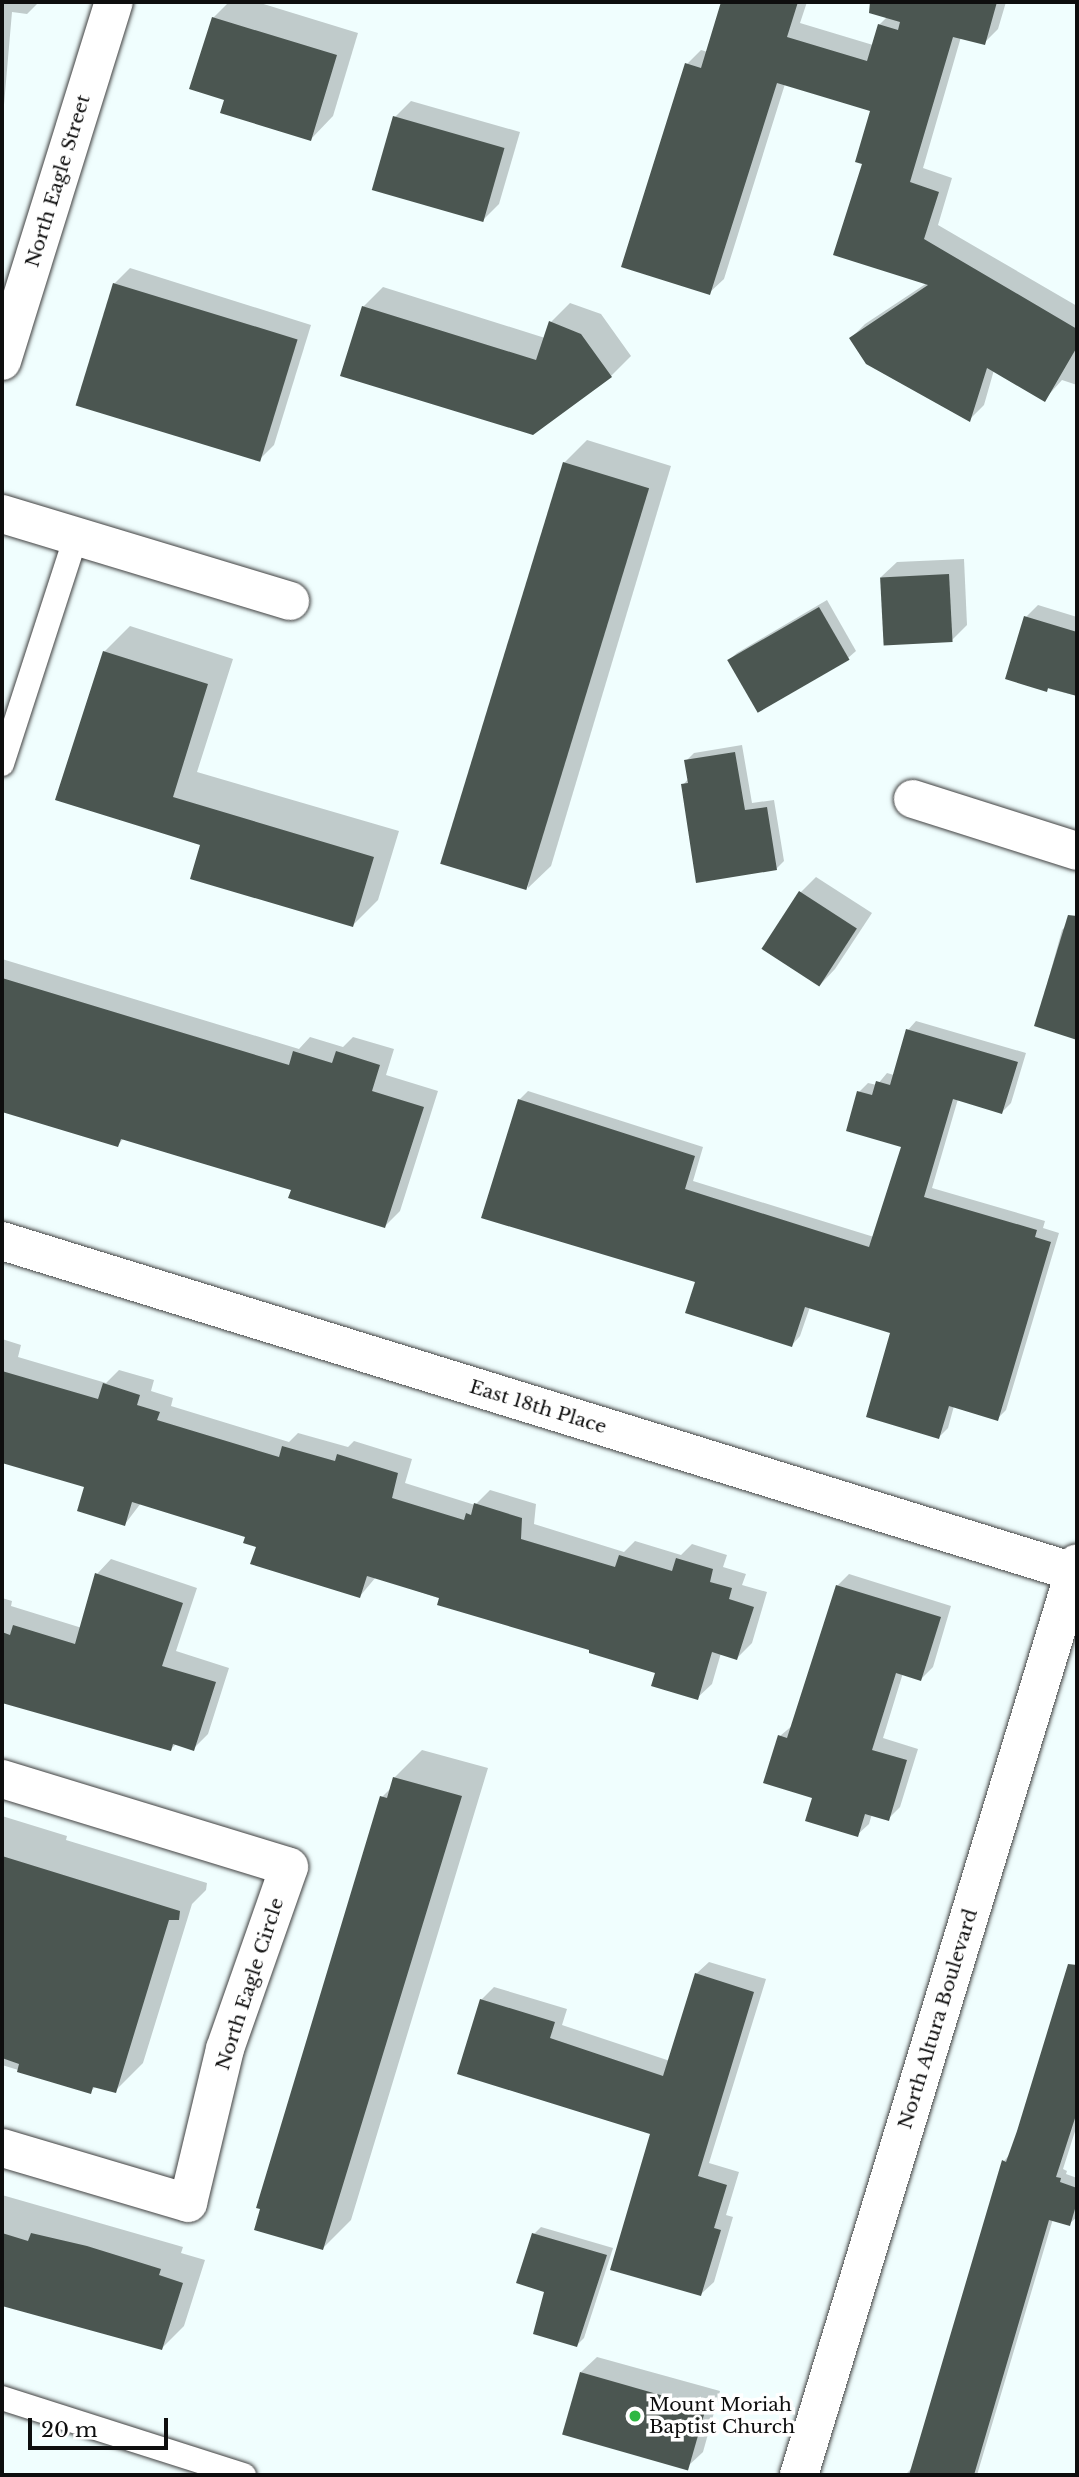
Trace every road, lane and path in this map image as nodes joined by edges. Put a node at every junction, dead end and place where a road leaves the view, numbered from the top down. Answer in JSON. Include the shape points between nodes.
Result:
{"nodes":[{"id":1,"x":114,"y":2,"type":"edge"},
{"id":2,"x":2,"y":361,"type":"edge"},
{"id":3,"x":2,"y":514,"type":"edge"},
{"id":4,"x":76,"y":536,"type":"junction"},
{"id":5,"x":290,"y":601,"type":"dead end"},
{"id":6,"x":2,"y":764,"type":"edge"},
{"id":7,"x":913,"y":799,"type":"dead end"},
{"id":8,"x":1077,"y":850,"type":"edge"},
{"id":9,"x":2,"y":1241,"type":"edge"},
{"id":10,"x":1076,"y":1568,"type":"edge"},
{"id":11,"x":2,"y":1779,"type":"edge"},
{"id":12,"x":2,"y":2148,"type":"edge"},
{"id":13,"x":2,"y":2398,"type":"edge"},
{"id":14,"x":244,"y":2475,"type":"edge"},
{"id":15,"x":799,"y":2475,"type":"edge"}],
"edges":[{"from":1,"to":2,"type":"street","name":"North Eagle Street"},
{"from":3,"to":4,"type":"street"},
{"from":4,"to":5,"type":"street"},
{"from":4,"to":6,"type":"lane"},
{"from":7,"to":8,"type":"street"},
{"from":9,"to":10,"type":"street","name":"East 18th Place"},
{"from":10,"to":15,"type":"street","name":"North Altura Boulevard"},
{"from":11,"to":12,"type":"street","name":"North Eagle Circle","via":[[289,1867],[225,2049],[188,2203]]},
{"from":13,"to":14,"type":"lane"}]}
